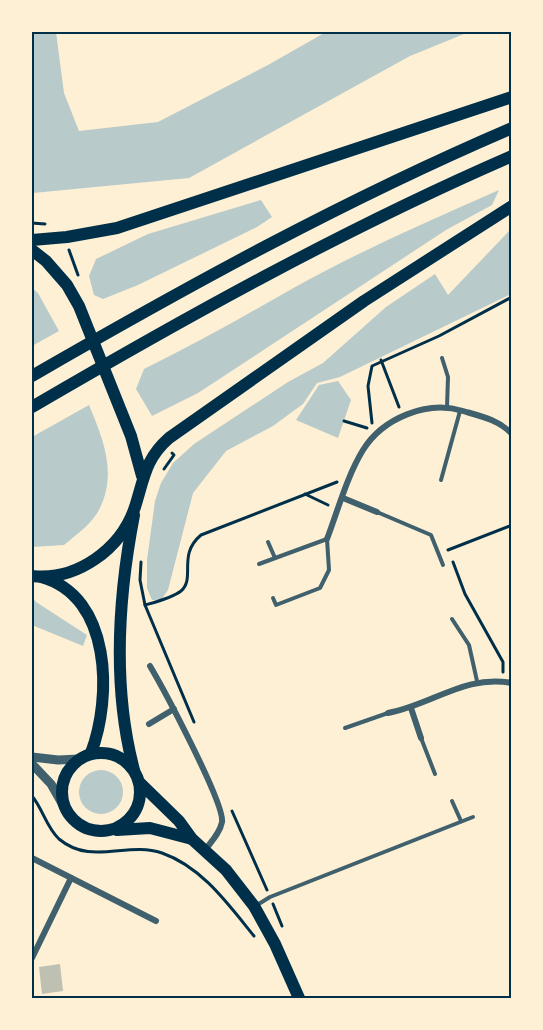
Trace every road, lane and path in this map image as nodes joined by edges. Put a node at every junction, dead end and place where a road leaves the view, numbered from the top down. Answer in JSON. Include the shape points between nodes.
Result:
{"nodes":[{"id":1,"x":512,"y":97,"type":"edge"},
{"id":2,"x":512,"y":128,"type":"edge"},
{"id":3,"x":512,"y":156,"type":"edge"},
{"id":4,"x":512,"y":206,"type":"edge"},
{"id":5,"x":32,"y":240,"type":"edge"},
{"id":6,"x":32,"y":250,"type":"edge"},
{"id":7,"x":512,"y":297,"type":"edge"},
{"id":8,"x":442,"y":358,"type":"dead end"},
{"id":9,"x":381,"y":360,"type":"junction"},
{"id":10,"x":32,"y":376,"type":"edge"},
{"id":11,"x":32,"y":407,"type":"edge"},
{"id":12,"x":447,"y":407,"type":"junction"},
{"id":13,"x":460,"y":410,"type":"junction"},
{"id":14,"x":394,"y":415,"type":"dead end"},
{"id":15,"x":344,"y":421,"type":"dead end"},
{"id":16,"x":380,"y":423,"type":"dead end"},
{"id":17,"x":510,"y":429,"type":"edge"},
{"id":18,"x":371,"y":430,"type":"junction"},
{"id":19,"x":366,"y":436,"type":"dead end"},
{"id":20,"x":169,"y":450,"type":"dead end"},
{"id":21,"x":142,"y":476,"type":"junction"},
{"id":22,"x":159,"y":478,"type":"dead end"},
{"id":23,"x":344,"y":479,"type":"dead end"},
{"id":24,"x":441,"y":480,"type":"dead end"},
{"id":25,"x":305,"y":494,"type":"junction"},
{"id":26,"x":343,"y":498,"type":"junction"},
{"id":27,"x":135,"y":507,"type":"junction"},
{"id":28,"x":333,"y":507,"type":"dead end"},
{"id":29,"x":377,"y":512,"type":"joint"},
{"id":30,"x":512,"y":525,"type":"edge"},
{"id":31,"x":327,"y":539,"type":"junction"},
{"id":32,"x":444,"y":540,"type":"dead end"},
{"id":33,"x":268,"y":542,"type":"dead end"},
{"id":34,"x":448,"y":550,"type":"junction"},
{"id":35,"x":142,"y":553,"type":"dead end"},
{"id":36,"x":275,"y":558,"type":"junction"},
{"id":37,"x":259,"y":564,"type":"dead end"},
{"id":38,"x":443,"y":565,"type":"dead end"},
{"id":39,"x":36,"y":576,"type":"edge"},
{"id":40,"x":273,"y":598,"type":"dead end"},
{"id":41,"x":145,"y":605,"type":"junction"},
{"id":42,"x":452,"y":618,"type":"dead end"},
{"id":43,"x":150,"y":666,"type":"dead end"},
{"id":44,"x":477,"y":681,"type":"junction"},
{"id":45,"x":502,"y":681,"type":"junction"},
{"id":46,"x":512,"y":683,"type":"edge"},
{"id":47,"x":411,"y":708,"type":"junction"},
{"id":48,"x":174,"y":709,"type":"junction"},
{"id":49,"x":388,"y":713,"type":"joint"},
{"id":50,"x":149,"y":724,"type":"dead end"},
{"id":51,"x":196,"y":728,"type":"dead end"},
{"id":52,"x":345,"y":728,"type":"dead end"},
{"id":53,"x":421,"y":738,"type":"joint"},
{"id":54,"x":85,"y":756,"type":"junction"},
{"id":55,"x":32,"y":757,"type":"edge"},
{"id":56,"x":32,"y":765,"type":"edge"},
{"id":57,"x":435,"y":774,"type":"dead end"},
{"id":58,"x":137,"y":776,"type":"junction"},
{"id":59,"x":32,"y":796,"type":"edge"},
{"id":60,"x":452,"y":801,"type":"dead end"},
{"id":61,"x":63,"y":805,"type":"junction"},
{"id":62,"x":231,"y":810,"type":"dead end"},
{"id":63,"x":472,"y":817,"type":"dead end"},
{"id":64,"x":461,"y":821,"type":"junction"},
{"id":65,"x":107,"y":831,"type":"junction"},
{"id":66,"x":192,"y":839,"type":"junction"},
{"id":67,"x":205,"y":850,"type":"junction"},
{"id":68,"x":32,"y":858,"type":"edge"},
{"id":69,"x":71,"y":878,"type":"junction"},
{"id":70,"x":270,"y":897,"type":"junction"},
{"id":71,"x":254,"y":906,"type":"junction"},
{"id":72,"x":156,"y":921,"type":"dead end"},
{"id":73,"x":284,"y":932,"type":"dead end"},
{"id":74,"x":257,"y":939,"type":"dead end"},
{"id":75,"x":32,"y":958,"type":"edge"},
{"id":76,"x":299,"y":999,"type":"edge"}],
"edges":[{"from":1,"to":5,"type":"main road","via":[[117,228]]},
{"from":2,"to":10,"type":"main road","via":[[321,217]]},
{"from":3,"to":11,"type":"main road","via":[[355,229]]},
{"from":4,"to":21,"type":"main road","via":[[364,301],[169,438],[154,453]]},
{"from":6,"to":21,"type":"main road","via":[[60,277],[79,306],[136,450]]},
{"from":7,"to":9,"type":"path","via":[[439,336]]},
{"from":8,"to":12,"type":"lane","via":[[448,377]]},
{"from":9,"to":14,"type":"path","via":[[401,410]]},
{"from":9,"to":18,"type":"path","via":[[369,370]]},
{"from":12,"to":13,"type":"street"},
{"from":12,"to":26,"type":"street","via":[[422,409],[388,424],[363,450]]},
{"from":13,"to":17,"type":"street"},
{"from":13,"to":24,"type":"lane"},
{"from":15,"to":18,"type":"path"},
{"from":16,"to":18,"type":"path"},
{"from":18,"to":19,"type":"path"},
{"from":20,"to":22,"type":"path","via":[[174,455]]},
{"from":21,"to":27,"type":"main road"},
{"from":23,"to":25,"type":"path"},
{"from":25,"to":28,"type":"path"},
{"from":25,"to":41,"type":"path","via":[[201,536],[188,550],[187,582],[181,591]]},
{"from":26,"to":29,"type":"street"},
{"from":26,"to":31,"type":"street"},
{"from":27,"to":39,"type":"main road","via":[[120,535],[87,565],[65,573]]},
{"from":27,"to":58,"type":"main road","via":[[122,577],[121,635],[124,731]]},
{"from":29,"to":38,"type":"lane","via":[[431,535]]},
{"from":30,"to":34,"type":"path"},
{"from":31,"to":36,"type":"lane"},
{"from":31,"to":40,"type":"lane","via":[[329,570],[320,588],[276,605]]},
{"from":32,"to":34,"type":"path"},
{"from":33,"to":36,"type":"lane"},
{"from":34,"to":45,"type":"path","via":[[465,594],[503,662]]},
{"from":35,"to":41,"type":"path","via":[[140,580]]},
{"from":36,"to":37,"type":"lane"},
{"from":39,"to":54,"type":"main road","via":[[57,581],[70,592],[86,609],[99,635],[102,718]]},
{"from":41,"to":51,"type":"path"},
{"from":42,"to":44,"type":"lane","via":[[469,645]]},
{"from":43,"to":48,"type":"street"},
{"from":44,"to":45,"type":"street"},
{"from":44,"to":47,"type":"street"},
{"from":45,"to":46,"type":"street"},
{"from":47,"to":49,"type":"street"},
{"from":47,"to":53,"type":"street"},
{"from":48,"to":50,"type":"street"},
{"from":48,"to":67,"type":"street","via":[[221,814],[219,831]]},
{"from":49,"to":52,"type":"lane"},
{"from":53,"to":57,"type":"lane"},
{"from":54,"to":55,"type":"street","via":[[58,760]]},
{"from":54,"to":58,"type":"main road","via":[[115,755]]},
{"from":54,"to":61,"type":"main road","via":[[64,778]]},
{"from":56,"to":61,"type":"street","via":[[51,784]]},
{"from":58,"to":65,"type":"main road","via":[[138,806],[131,818]]},
{"from":58,"to":66,"type":"main road"},
{"from":59,"to":74,"type":"path","via":[[51,828],[71,846],[101,854],[142,849],[162,853],[183,864],[221,894]]},
{"from":60,"to":64,"type":"lane"},
{"from":61,"to":65,"type":"main road","via":[[80,826]]},
{"from":62,"to":70,"type":"path"},
{"from":63,"to":64,"type":"lane"},
{"from":64,"to":70,"type":"lane"},
{"from":65,"to":66,"type":"main road","via":[[150,828]]},
{"from":66,"to":67,"type":"main road"},
{"from":67,"to":71,"type":"main road"},
{"from":68,"to":69,"type":"street"},
{"from":69,"to":72,"type":"street"},
{"from":69,"to":75,"type":"street"},
{"from":70,"to":71,"type":"lane"},
{"from":70,"to":73,"type":"path"},
{"from":71,"to":76,"type":"main road"}]}
